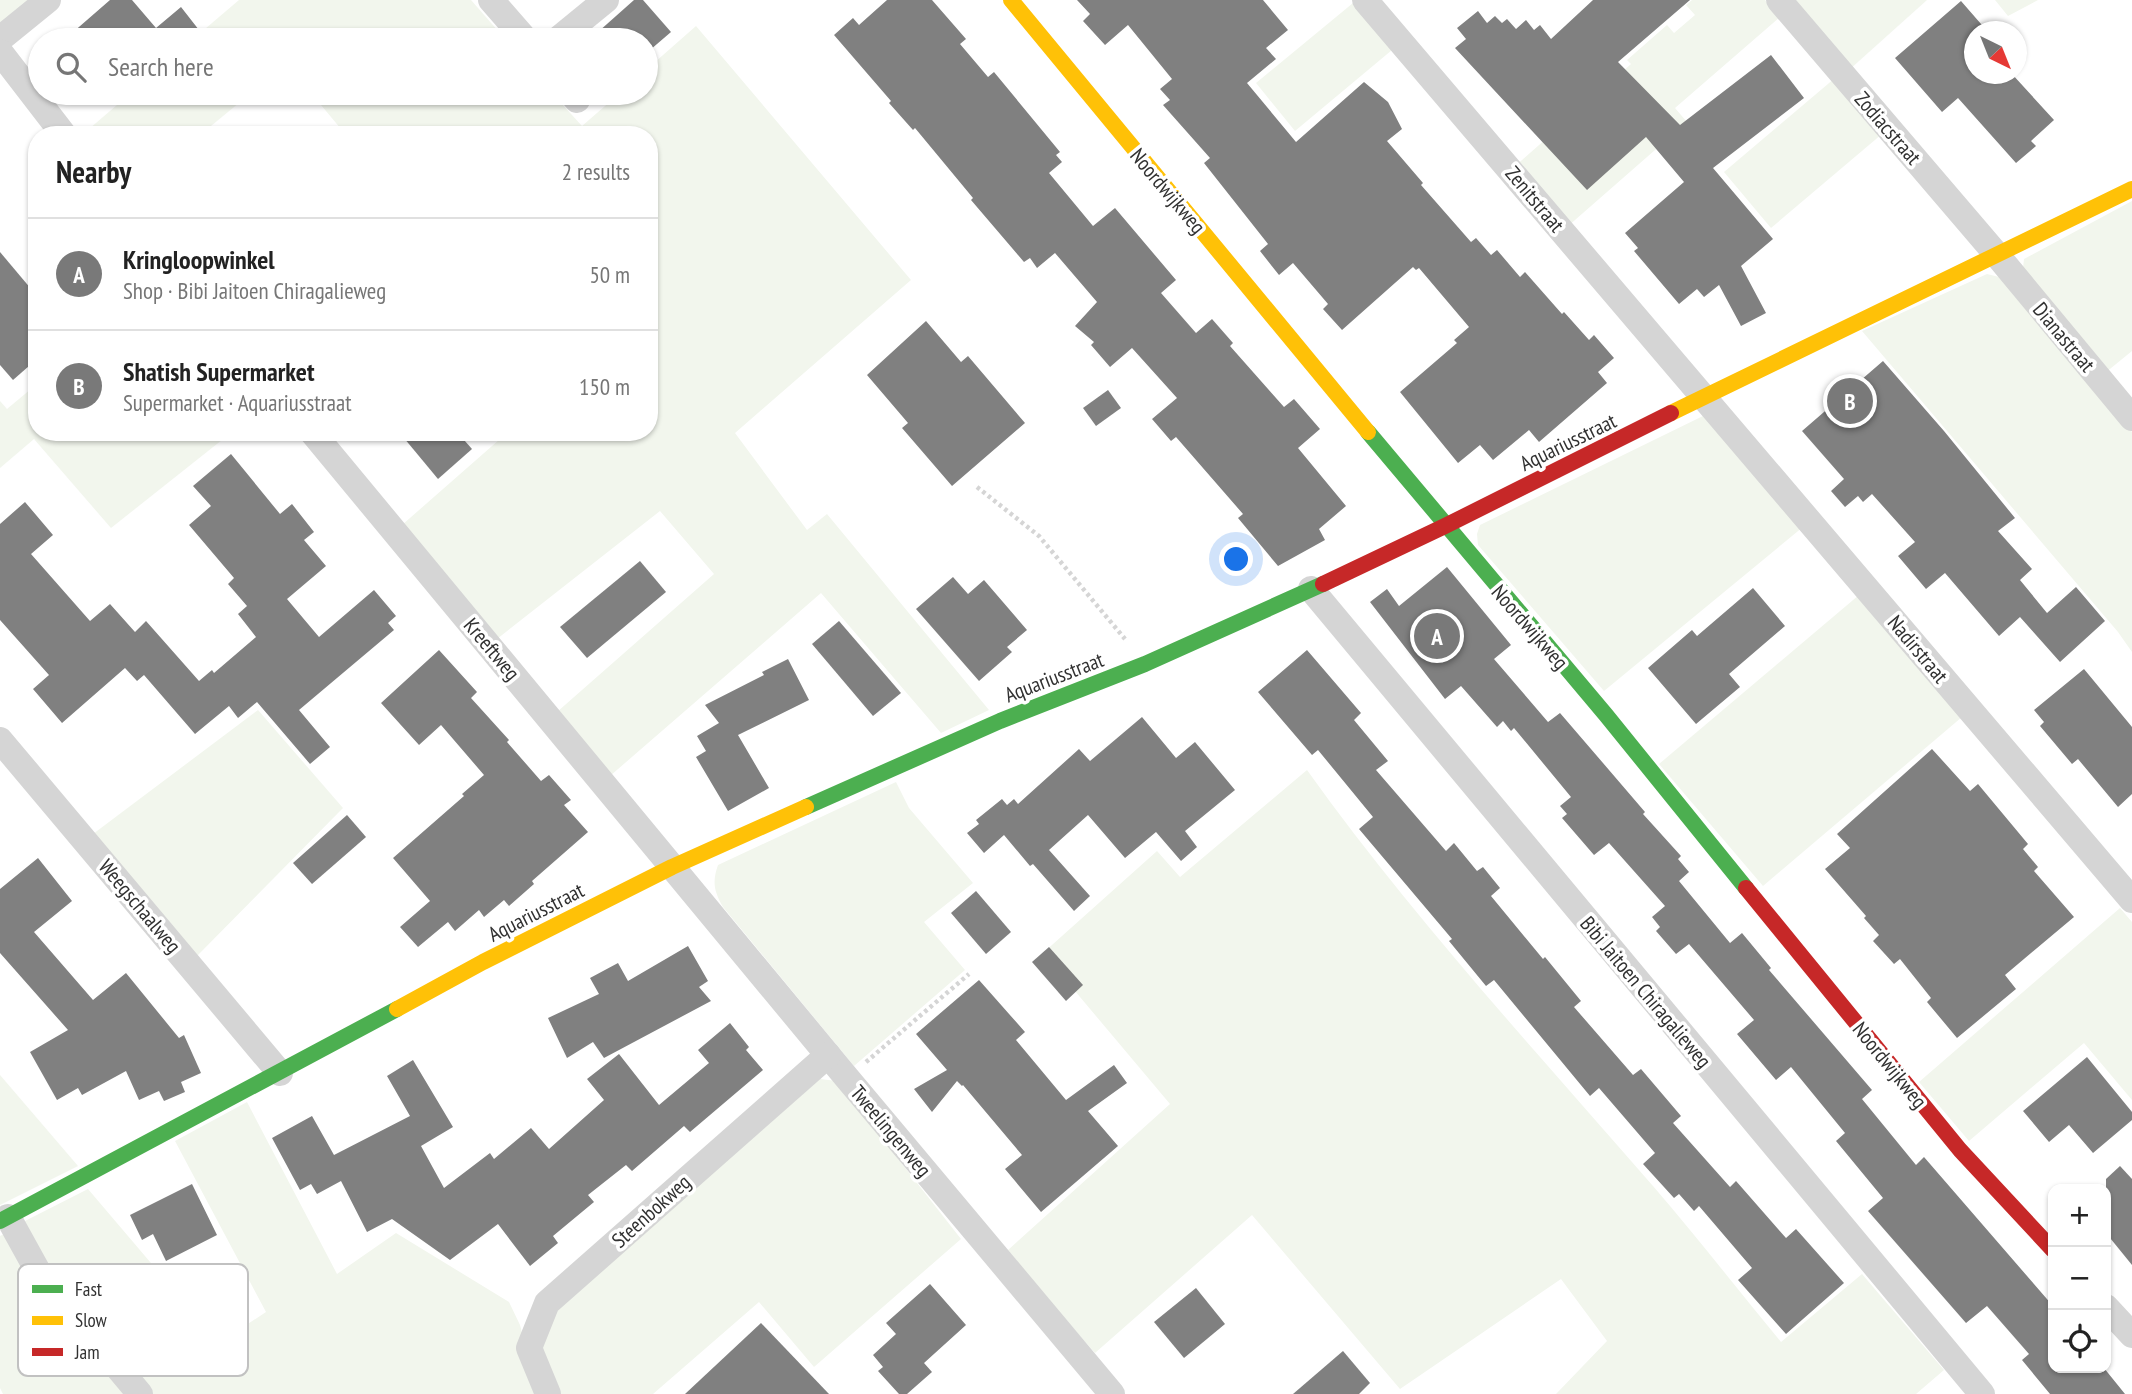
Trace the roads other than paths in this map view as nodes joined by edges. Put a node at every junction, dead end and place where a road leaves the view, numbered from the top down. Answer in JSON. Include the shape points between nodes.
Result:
{"nodes":[{"id":1,"x":48,"y":0,"type":"edge"},
{"id":2,"x":491,"y":0,"type":"edge"},
{"id":3,"x":606,"y":0,"type":"edge"},
{"id":4,"x":1011,"y":0,"type":"edge"},
{"id":5,"x":1366,"y":0,"type":"edge"},
{"id":6,"x":1779,"y":0,"type":"edge"},
{"id":7,"x":516,"y":28,"type":"edge"},
{"id":8,"x":572,"y":28,"type":"edge"},
{"id":9,"x":0,"y":39,"type":"edge"},
{"id":10,"x":0,"y":52,"type":"edge"},
{"id":11,"x":28,"y":88,"type":"edge"},
{"id":12,"x":41,"y":105,"type":"edge"},
{"id":13,"x":57,"y":126,"type":"edge"},
{"id":14,"x":2132,"y":189,"type":"edge"},
{"id":15,"x":1997,"y":255,"type":"junction"},
{"id":16,"x":1704,"y":397,"type":"junction"},
{"id":17,"x":2132,"y":418,"type":"edge"},
{"id":18,"x":319,"y":441,"type":"edge"},
{"id":19,"x":1445,"y":526,"type":"junction"},
{"id":20,"x":1311,"y":589,"type":"junction"},
{"id":21,"x":0,"y":740,"type":"edge"},
{"id":22,"x":672,"y":867,"type":"junction"},
{"id":23,"x":2132,"y":900,"type":"edge"},
{"id":24,"x":828,"y":1055,"type":"junction"},
{"id":25,"x":281,"y":1073,"type":"junction"},
{"id":26,"x":4,"y":1219,"type":"edge"},
{"id":27,"x":2050,"y":1247,"type":"edge"},
{"id":28,"x":33,"y":1264,"type":"edge"},
{"id":29,"x":2109,"y":1310,"type":"edge"},
{"id":30,"x":2132,"y":1335,"type":"edge"},
{"id":31,"x":125,"y":1376,"type":"edge"},
{"id":32,"x":140,"y":1394,"type":"edge"},
{"id":33,"x":548,"y":1394,"type":"edge"},
{"id":34,"x":1112,"y":1394,"type":"edge"},
{"id":35,"x":1982,"y":1394,"type":"edge"}],
"edges":[{"from":1,"to":9,"type":"street"},
{"from":2,"to":7,"type":"street"},
{"from":3,"to":8,"type":"street"},
{"from":4,"to":19,"type":"street","name":"Noordwijkweg"},
{"from":5,"to":16,"type":"street","name":"Zenitstraat"},
{"from":6,"to":15,"type":"street","name":"Zodiacstraat"},
{"from":10,"to":11,"type":"street"},
{"from":12,"to":13,"type":"street"},
{"from":14,"to":15,"type":"street","name":"Aquariusstraat"},
{"from":15,"to":16,"type":"street","name":"Aquariusstraat"},
{"from":15,"to":17,"type":"street","name":"Dianastraat"},
{"from":16,"to":19,"type":"street","name":"Aquariusstraat"},
{"from":16,"to":23,"type":"street","name":"Nadirstraat"},
{"from":18,"to":22,"type":"street","name":"Kreeftweg"},
{"from":19,"to":20,"type":"street","name":"Aquariusstraat"},
{"from":19,"to":27,"type":"street","name":"Noordwijkweg","via":[[1615,726],[1960,1150]]},
{"from":20,"to":22,"type":"street","name":"Aquariusstraat"},
{"from":20,"to":35,"type":"street","name":"Bibi Jaitoen Chiragalieweg"},
{"from":21,"to":25,"type":"street","name":"Weegschaalweg"},
{"from":22,"to":24,"type":"street","name":"Tweelingenweg"},
{"from":22,"to":25,"type":"street","name":"Aquariusstraat","via":[[483,962]]},
{"from":24,"to":33,"type":"street","name":"Steenbokweg","via":[[547,1303],[529,1348]]},
{"from":24,"to":34,"type":"street","name":"Tweelingenweg"},
{"from":25,"to":26,"type":"street","name":"Aquariusstraat"},
{"from":26,"to":28,"type":"street"},
{"from":29,"to":30,"type":"street"},
{"from":31,"to":32,"type":"street"}]}
